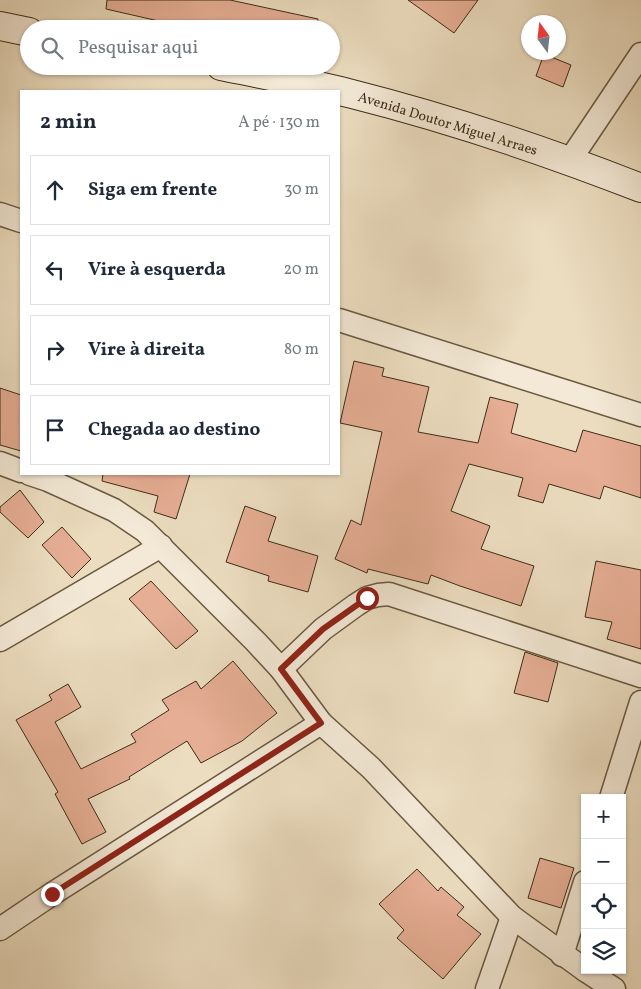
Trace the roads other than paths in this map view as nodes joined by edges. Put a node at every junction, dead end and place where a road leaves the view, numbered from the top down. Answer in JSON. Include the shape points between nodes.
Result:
{"nodes":[{"id":1,"x":0,"y":26,"type":"edge"},
{"id":2,"x":20,"y":30,"type":"edge"},
{"id":3,"x":641,"y":54,"type":"edge"},
{"id":4,"x":264,"y":75,"type":"edge"},
{"id":5,"x":335,"y":90,"type":"edge"},
{"id":6,"x":340,"y":91,"type":"edge"},
{"id":7,"x":570,"y":160,"type":"junction"},
{"id":8,"x":641,"y":188,"type":"edge"},
{"id":9,"x":0,"y":214,"type":"edge"},
{"id":10,"x":20,"y":221,"type":"edge"},
{"id":11,"x":340,"y":320,"type":"edge"},
{"id":12,"x":641,"y":415,"type":"edge"},
{"id":13,"x":0,"y":463,"type":"edge"},
{"id":14,"x":20,"y":471,"type":"edge"},
{"id":15,"x":33,"y":475,"type":"edge"},
{"id":16,"x":160,"y":546,"type":"junction"},
{"id":17,"x":0,"y":640,"type":"edge"},
{"id":18,"x":281,"y":669,"type":"junction"},
{"id":19,"x":641,"y":676,"type":"edge"},
{"id":20,"x":641,"y":702,"type":"edge"},
{"id":21,"x":321,"y":723,"type":"junction"},
{"id":22,"x":612,"y":794,"type":"edge"},
{"id":23,"x":584,"y":884,"type":"edge"},
{"id":24,"x":512,"y":917,"type":"junction"},
{"id":25,"x":0,"y":929,"type":"edge"},
{"id":26,"x":562,"y":955,"type":"junction"},
{"id":27,"x":581,"y":967,"type":"edge"},
{"id":28,"x":591,"y":974,"type":"edge"},
{"id":29,"x":487,"y":989,"type":"edge"},
{"id":30,"x":614,"y":989,"type":"edge"}],
"edges":[{"from":1,"to":2,"type":"main road"},
{"from":3,"to":7,"type":"street"},
{"from":4,"to":5,"type":"main road","name":"Avenida Doutor Miguel Arraes"},
{"from":6,"to":7,"type":"main road","name":"Avenida Doutor Miguel Arraes","via":[[480,130]]},
{"from":7,"to":8,"type":"main road","name":"Avenida Doutor Miguel Arraes"},
{"from":9,"to":10,"type":"street"},
{"from":11,"to":12,"type":"street"},
{"from":13,"to":14,"type":"street"},
{"from":15,"to":16,"type":"street","via":[[114,510],[146,531]]},
{"from":16,"to":17,"type":"street"},
{"from":16,"to":18,"type":"street"},
{"from":18,"to":19,"type":"street","via":[[323,629],[356,605],[367,598],[389,594]]},
{"from":18,"to":21,"type":"street"},
{"from":20,"to":22,"type":"street"},
{"from":21,"to":24,"type":"street","via":[[371,768]]},
{"from":21,"to":25,"type":"street"},
{"from":23,"to":26,"type":"street"},
{"from":24,"to":26,"type":"street"},
{"from":24,"to":29,"type":"street"},
{"from":26,"to":27,"type":"street"},
{"from":28,"to":30,"type":"street"}]}
